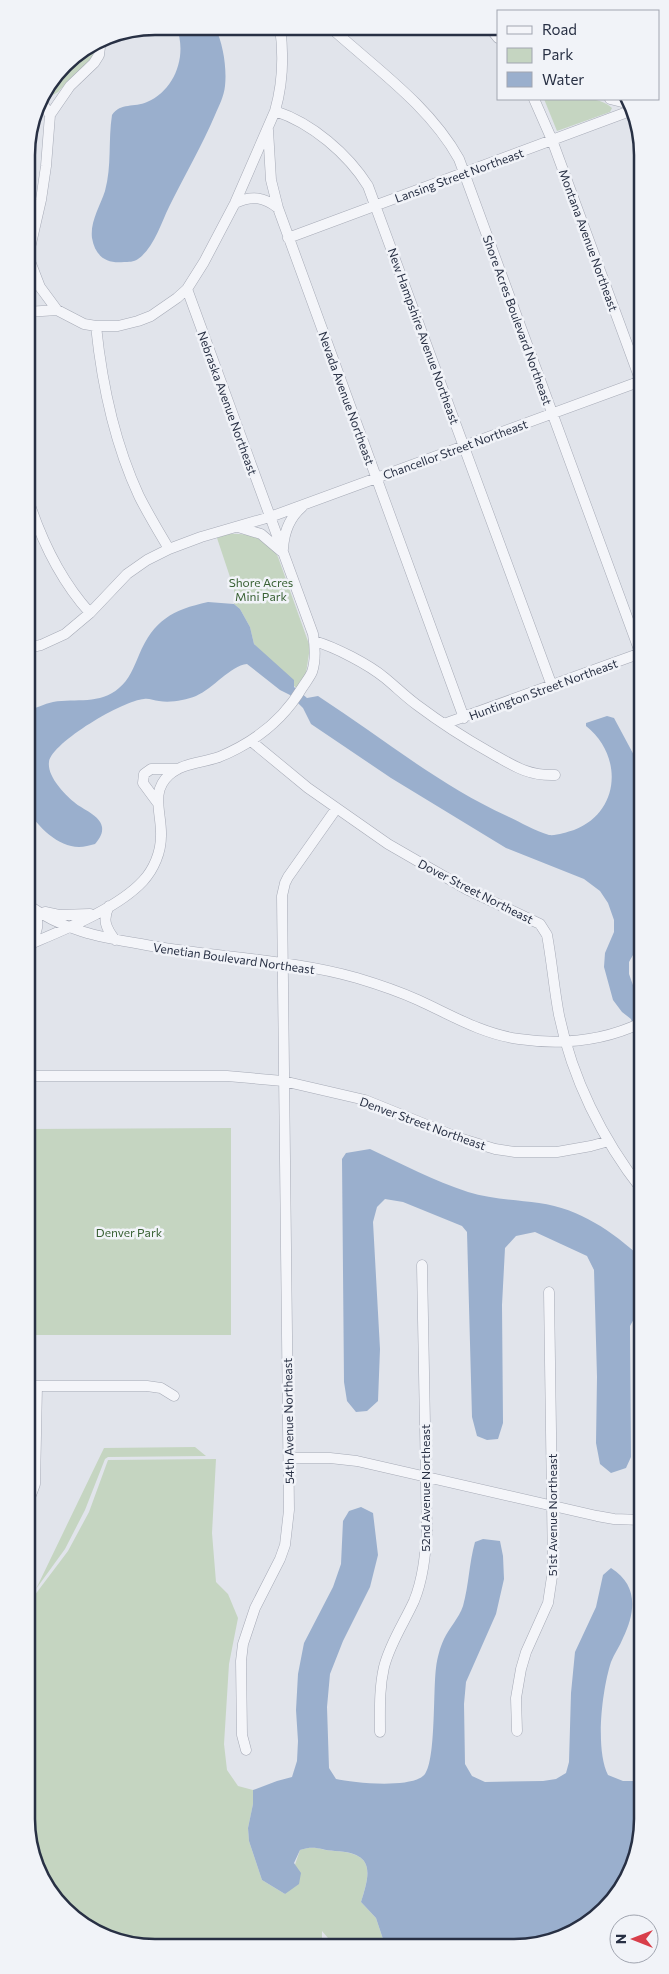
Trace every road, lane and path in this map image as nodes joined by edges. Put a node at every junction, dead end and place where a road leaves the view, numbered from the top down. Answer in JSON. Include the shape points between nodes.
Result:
{"nodes":[{"id":1,"x":281,"y":35,"type":"edge"},
{"id":2,"x":339,"y":35,"type":"edge"},
{"id":3,"x":100,"y":49,"type":"edge"},
{"id":4,"x":534,"y":100,"type":"edge"},
{"id":5,"x":45,"y":107,"type":"edge"},
{"id":6,"x":275,"y":111,"type":"junction"},
{"id":7,"x":626,"y":112,"type":"edge"},
{"id":8,"x":50,"y":115,"type":"junction"},
{"id":9,"x":268,"y":130,"type":"junction"},
{"id":10,"x":552,"y":140,"type":"junction"},
{"id":11,"x":465,"y":172,"type":"junction"},
{"id":12,"x":235,"y":203,"type":"junction"},
{"id":13,"x":376,"y":205,"type":"junction"},
{"id":14,"x":278,"y":208,"type":"junction"},
{"id":15,"x":35,"y":227,"type":"edge"},
{"id":16,"x":288,"y":238,"type":"junction"},
{"id":17,"x":35,"y":275,"type":"edge"},
{"id":18,"x":187,"y":289,"type":"junction"},
{"id":19,"x":57,"y":310,"type":"junction"},
{"id":20,"x":35,"y":311,"type":"edge"},
{"id":21,"x":96,"y":326,"type":"junction"},
{"id":22,"x":634,"y":365,"type":"edge"},
{"id":23,"x":634,"y":383,"type":"edge"},
{"id":24,"x":552,"y":414,"type":"junction"},
{"id":25,"x":464,"y":446,"type":"junction"},
{"id":26,"x":376,"y":478,"type":"junction"},
{"id":27,"x":306,"y":503,"type":"junction"},
{"id":28,"x":270,"y":517,"type":"junction"},
{"id":29,"x":35,"y":518,"type":"edge"},
{"id":30,"x":237,"y":527,"type":"junction"},
{"id":31,"x":169,"y":549,"type":"junction"},
{"id":32,"x":283,"y":552,"type":"junction"},
{"id":33,"x":90,"y":613,"type":"junction"},
{"id":34,"x":634,"y":635,"type":"edge"},
{"id":35,"x":314,"y":641,"type":"junction"},
{"id":36,"x":35,"y":646,"type":"edge"},
{"id":37,"x":634,"y":657,"type":"edge"},
{"id":38,"x":552,"y":686,"type":"junction"},
{"id":39,"x":464,"y":718,"type":"junction"},
{"id":40,"x":444,"y":724,"type":"junction"},
{"id":41,"x":251,"y":741,"type":"junction"},
{"id":42,"x":178,"y":768,"type":"junction"},
{"id":43,"x":555,"y":775,"type":"dead end"},
{"id":44,"x":157,"y":802,"type":"junction"},
{"id":45,"x":336,"y":809,"type":"junction"},
{"id":46,"x":109,"y":906,"type":"junction"},
{"id":47,"x":35,"y":908,"type":"edge"},
{"id":48,"x":35,"y":909,"type":"edge"},
{"id":49,"x":95,"y":913,"type":"junction"},
{"id":50,"x":35,"y":914,"type":"edge"},
{"id":51,"x":68,"y":928,"type":"junction"},
{"id":52,"x":35,"y":934,"type":"edge"},
{"id":53,"x":115,"y":940,"type":"junction"},
{"id":54,"x":35,"y":942,"type":"edge"},
{"id":55,"x":282,"y":962,"type":"junction"},
{"id":56,"x":634,"y":1026,"type":"edge"},
{"id":57,"x":565,"y":1042,"type":"junction"},
{"id":58,"x":35,"y":1076,"type":"edge"},
{"id":59,"x":283,"y":1081,"type":"junction"},
{"id":60,"x":609,"y":1141,"type":"junction"},
{"id":61,"x":634,"y":1178,"type":"edge"},
{"id":62,"x":422,"y":1266,"type":"dead end"},
{"id":63,"x":549,"y":1292,"type":"dead end"},
{"id":64,"x":35,"y":1386,"type":"edge"},
{"id":65,"x":174,"y":1396,"type":"dead end"},
{"id":66,"x":35,"y":1433,"type":"edge"},
{"id":67,"x":289,"y":1458,"type":"junction"},
{"id":68,"x":426,"y":1477,"type":"junction"},
{"id":69,"x":35,"y":1484,"type":"edge"},
{"id":70,"x":552,"y":1506,"type":"junction"},
{"id":71,"x":634,"y":1520,"type":"edge"},
{"id":72,"x":517,"y":1731,"type":"dead end"},
{"id":73,"x":380,"y":1732,"type":"dead end"},
{"id":74,"x":246,"y":1750,"type":"dead end"}],
"edges":[{"from":1,"to":6,"type":"street","via":[[282,80]]},
{"from":2,"to":11,"type":"street","name":"Shore Acres Boulevard Northeast","via":[[423,110],[449,140]]},
{"from":3,"to":8,"type":"street","via":[[94,63],[66,91]]},
{"from":4,"to":10,"type":"street","name":"Montana Avenue Northeast"},
{"from":5,"to":8,"type":"street"},
{"from":6,"to":9,"type":"street"},
{"from":6,"to":13,"type":"street","name":"New Hampshire Avenue Northeast","via":[[297,120],[334,146],[361,174]]},
{"from":7,"to":10,"type":"street","name":"Lansing Street Northeast"},
{"from":8,"to":15,"type":"street","via":[[46,166]]},
{"from":9,"to":12,"type":"street"},
{"from":9,"to":14,"type":"street","name":"Nevada Avenue Northeast","via":[[271,180]]},
{"from":10,"to":11,"type":"street","name":"Lansing Street Northeast"},
{"from":10,"to":22,"type":"street","name":"Montana Avenue Northeast"},
{"from":11,"to":13,"type":"street","name":"Lansing Street Northeast"},
{"from":11,"to":24,"type":"street","name":"Shore Acres Boulevard Northeast"},
{"from":12,"to":14,"type":"street","via":[[256,198],[269,201]]},
{"from":12,"to":18,"type":"street"},
{"from":13,"to":16,"type":"street","name":"Lansing Street Northeast"},
{"from":13,"to":25,"type":"street","name":"New Hampshire Avenue Northeast"},
{"from":14,"to":16,"type":"street","name":"Nevada Avenue Northeast"},
{"from":16,"to":26,"type":"street","name":"Nevada Avenue Northeast"},
{"from":17,"to":19,"type":"street"},
{"from":18,"to":21,"type":"street","via":[[160,311],[138,321],[118,326]]},
{"from":18,"to":28,"type":"street","name":"Nebraska Avenue Northeast"},
{"from":19,"to":20,"type":"street"},
{"from":19,"to":21,"type":"street","via":[[84,324]]},
{"from":21,"to":31,"type":"street","via":[[105,391],[119,446],[140,496]]},
{"from":23,"to":24,"type":"street","name":"Chancellor Street Northeast"},
{"from":24,"to":25,"type":"street","name":"Chancellor Street Northeast"},
{"from":24,"to":34,"type":"street","name":"Shore Acres Boulevard Northeast"},
{"from":25,"to":26,"type":"street","name":"Chancellor Street Northeast"},
{"from":25,"to":38,"type":"street","name":"New Hampshire Avenue Northeast"},
{"from":26,"to":27,"type":"street","name":"Chancellor Street Northeast"},
{"from":26,"to":39,"type":"street","name":"Nevada Avenue Northeast"},
{"from":27,"to":28,"type":"street","name":"Chancellor Street Northeast"},
{"from":27,"to":32,"type":"street","via":[[289,522]]},
{"from":28,"to":30,"type":"street","name":"Chancellor Street Northeast"},
{"from":28,"to":32,"type":"street","name":"Nebraska Avenue Northeast"},
{"from":29,"to":33,"type":"street","via":[[59,567]]},
{"from":30,"to":31,"type":"street","name":"Chancellor Street Northeast"},
{"from":30,"to":32,"type":"street","via":[[261,534]]},
{"from":31,"to":33,"type":"street","name":"Chancellor Street Northeast","via":[[127,574]]},
{"from":32,"to":35,"type":"street","name":"Nebraska Avenue Northeast"},
{"from":33,"to":36,"type":"street","name":"Chancellor Street Northeast","via":[[65,634]]},
{"from":35,"to":40,"type":"street","via":[[332,646],[374,670]]},
{"from":35,"to":41,"type":"street","via":[[312,672],[291,704],[271,726]]},
{"from":37,"to":38,"type":"street","name":"Huntington Street Northeast"},
{"from":38,"to":39,"type":"street","name":"Huntington Street Northeast"},
{"from":39,"to":40,"type":"street","name":"Huntington Street Northeast"},
{"from":40,"to":43,"type":"street","via":[[526,772],[539,776]]},
{"from":41,"to":42,"type":"street","via":[[219,756]]},
{"from":41,"to":45,"type":"street","name":"Dover Street Northeast"},
{"from":42,"to":44,"type":"street","via":[[162,784]]},
{"from":42,"to":44,"type":"street","via":[[151,769],[144,774],[143,782]]},
{"from":44,"to":46,"type":"street","via":[[162,837],[153,867],[134,889]]},
{"from":45,"to":55,"type":"street","name":"54th Avenue Northeast","via":[[285,883]]},
{"from":45,"to":57,"type":"street","name":"Dover Street Northeast","via":[[425,866],[540,924],[547,936]]},
{"from":46,"to":49,"type":"street"},
{"from":46,"to":53,"type":"street","via":[[106,925]]},
{"from":47,"to":49,"type":"street","via":[[60,915]]},
{"from":48,"to":51,"type":"street","name":"Venetian Boulevard Northeast"},
{"from":49,"to":51,"type":"street"},
{"from":50,"to":52,"type":"street","via":[[38,920]]},
{"from":51,"to":53,"type":"street","name":"Venetian Boulevard Northeast"},
{"from":51,"to":54,"type":"street"},
{"from":53,"to":55,"type":"street","name":"Venetian Boulevard Northeast","via":[[195,954]]},
{"from":55,"to":57,"type":"street","name":"Venetian Boulevard Northeast","via":[[336,972],[384,987],[498,1035]]},
{"from":55,"to":59,"type":"street","name":"54th Avenue Northeast"},
{"from":56,"to":57,"type":"street","name":"Venetian Boulevard Northeast","via":[[602,1037]]},
{"from":57,"to":60,"type":"street","name":"Dover Street Northeast","via":[[586,1098]]},
{"from":58,"to":59,"type":"street","name":"Denver Street Northeast","via":[[227,1076]]},
{"from":59,"to":60,"type":"street","name":"Denver Street Northeast","via":[[365,1100],[458,1138],[495,1149],[556,1152]]},
{"from":59,"to":67,"type":"street","name":"54th Avenue Northeast"},
{"from":60,"to":61,"type":"street","name":"Dover Street Northeast"},
{"from":62,"to":68,"type":"street","name":"52nd Avenue Northeast"},
{"from":63,"to":70,"type":"street","name":"51st Avenue Northeast"},
{"from":64,"to":65,"type":"street","via":[[147,1386],[161,1388]]},
{"from":66,"to":69,"type":"street"},
{"from":67,"to":68,"type":"street","via":[[351,1460]]},
{"from":67,"to":74,"type":"street","name":"54th Avenue Northeast","via":[[285,1545],[255,1608],[243,1644],[242,1735]]},
{"from":68,"to":70,"type":"street"},
{"from":68,"to":73,"type":"street","name":"52nd Avenue Northeast","via":[[427,1533],[423,1572],[414,1602],[384,1666]]},
{"from":70,"to":71,"type":"street","via":[[614,1519]]},
{"from":70,"to":72,"type":"street","name":"51st Avenue Northeast","via":[[551,1589],[544,1615],[521,1669],[516,1698]]}]}
